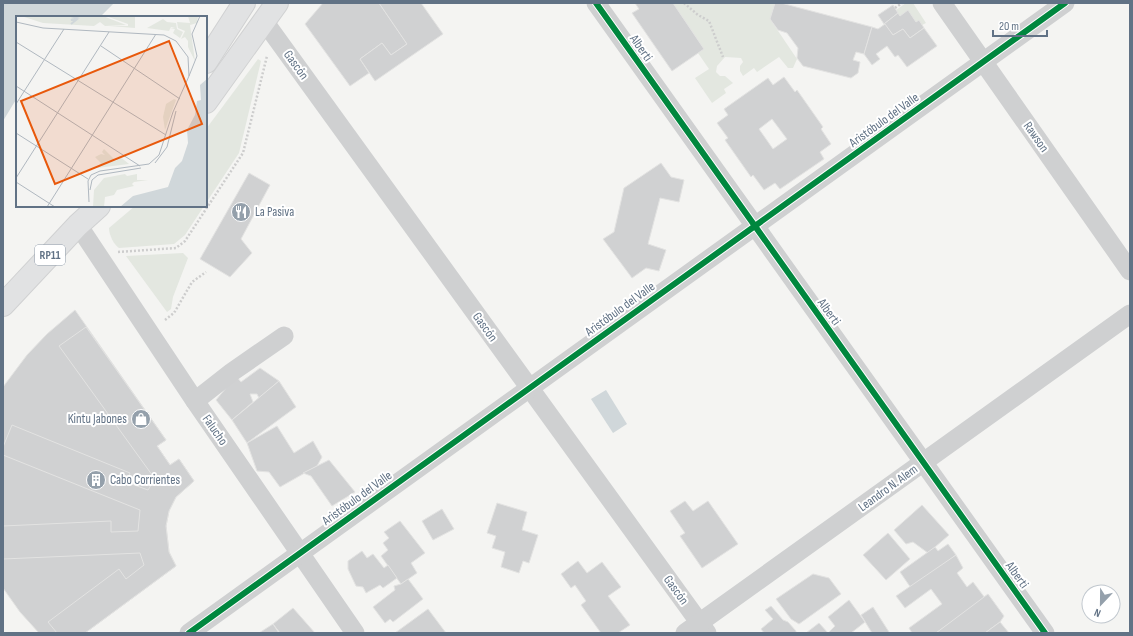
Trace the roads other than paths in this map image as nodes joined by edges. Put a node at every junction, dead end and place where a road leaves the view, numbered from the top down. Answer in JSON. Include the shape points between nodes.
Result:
{"nodes":[{"id":1,"x":244,"y":3,"type":"edge"},
{"id":2,"x":277,"y":3,"type":"edge"},
{"id":3,"x":596,"y":3,"type":"edge"},
{"id":4,"x":942,"y":3,"type":"edge"},
{"id":5,"x":1065,"y":3,"type":"edge"},
{"id":6,"x":264,"y":21,"type":"junction"},
{"id":7,"x":207,"y":60,"type":"edge"},
{"id":8,"x":984,"y":62,"type":"junction"},
{"id":9,"x":207,"y":101,"type":"edge"},
{"id":10,"x":98,"y":207,"type":"edge"},
{"id":11,"x":78,"y":225,"type":"junction"},
{"id":12,"x":754,"y":226,"type":"junction"},
{"id":13,"x":1130,"y":271,"type":"edge"},
{"id":14,"x":3,"y":305,"type":"edge"},
{"id":15,"x":1130,"y":314,"type":"edge"},
{"id":16,"x":284,"y":336,"type":"dead end"},
{"id":17,"x":529,"y":388,"type":"junction"},
{"id":18,"x":195,"y":401,"type":"junction"},
{"id":19,"x":923,"y":463,"type":"junction"},
{"id":20,"x":300,"y":553,"type":"junction"},
{"id":21,"x":697,"y":630,"type":"edge"},
{"id":22,"x":189,"y":633,"type":"edge"},
{"id":23,"x":355,"y":633,"type":"edge"},
{"id":24,"x":1045,"y":633,"type":"edge"}],
"edges":[{"from":1,"to":7,"type":"main road"},
{"from":2,"to":6,"type":"main road"},
{"from":3,"to":12,"type":"street","name":"Alberti"},
{"from":4,"to":8,"type":"street","name":"Rawson"},
{"from":5,"to":8,"type":"street","name":"Aristóbulo del Valle"},
{"from":6,"to":9,"type":"main road"},
{"from":6,"to":17,"type":"street","name":"Gascón"},
{"from":8,"to":12,"type":"street","name":"Aristóbulo del Valle"},
{"from":8,"to":13,"type":"street","name":"Rawson"},
{"from":10,"to":11,"type":"main road","number":"RP11"},
{"from":11,"to":14,"type":"main road","number":"RP11"},
{"from":11,"to":18,"type":"street","name":"Falucho"},
{"from":12,"to":17,"type":"street","name":"Aristóbulo del Valle"},
{"from":12,"to":19,"type":"street","name":"Alberti"},
{"from":15,"to":19,"type":"street","name":"Leandro N. Alem"},
{"from":16,"to":18,"type":"street"},
{"from":17,"to":20,"type":"street","name":"Aristóbulo del Valle"},
{"from":17,"to":21,"type":"street","name":"Gascón"},
{"from":18,"to":20,"type":"street","name":"Falucho"},
{"from":19,"to":21,"type":"street","name":"Leandro N. Alem"},
{"from":19,"to":24,"type":"street","name":"Alberti"},
{"from":20,"to":22,"type":"street","name":"Aristóbulo del Valle"},
{"from":20,"to":23,"type":"street","name":"Falucho"}]}
